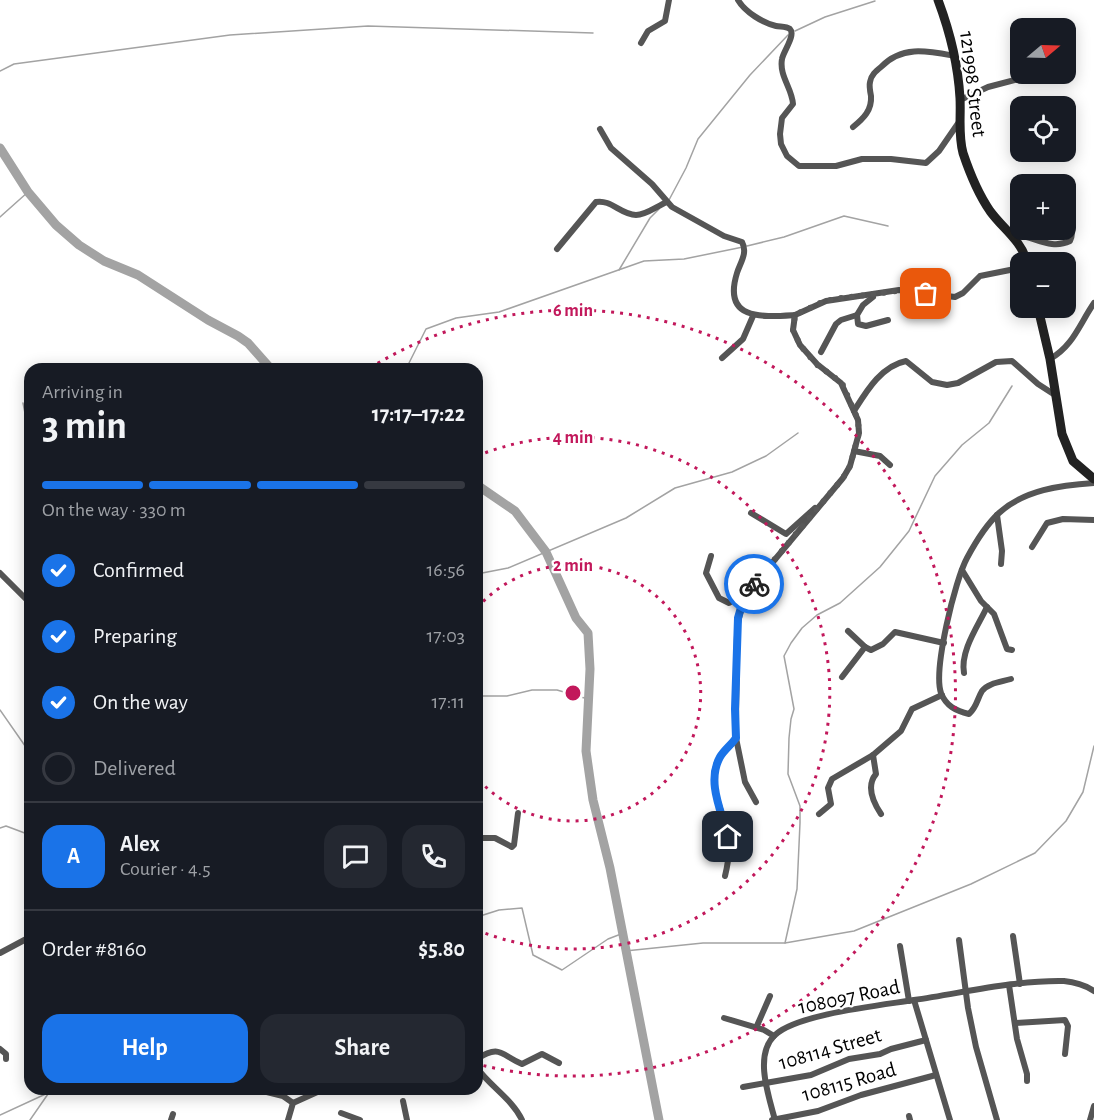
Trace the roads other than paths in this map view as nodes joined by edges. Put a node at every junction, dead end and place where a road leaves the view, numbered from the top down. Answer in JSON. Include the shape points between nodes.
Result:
{"nodes":[{"id":1,"x":669,"y":0,"type":"edge"},
{"id":2,"x":738,"y":0,"type":"edge"},
{"id":3,"x":938,"y":0,"type":"edge"},
{"id":4,"x":641,"y":43,"type":"dead end"},
{"id":5,"x":956,"y":56,"type":"junction"},
{"id":6,"x":1010,"y":81,"type":"edge"},
{"id":7,"x":960,"y":100,"type":"junction"},
{"id":8,"x":959,"y":122,"type":"junction"},
{"id":9,"x":853,"y":127,"type":"dead end"},
{"id":10,"x":600,"y":129,"type":"dead end"},
{"id":11,"x":667,"y":202,"type":"junction"},
{"id":12,"x":1010,"y":233,"type":"edge"},
{"id":13,"x":1035,"y":240,"type":"edge"},
{"id":14,"x":1069,"y":240,"type":"edge"},
{"id":15,"x":557,"y":249,"type":"dead end"},
{"id":16,"x":1010,"y":270,"type":"edge"},
{"id":17,"x":878,"y":294,"type":"junction"},
{"id":18,"x":1094,"y":303,"type":"edge"},
{"id":19,"x":795,"y":315,"type":"junction"},
{"id":20,"x":857,"y":315,"type":"junction"},
{"id":21,"x":753,"y":316,"type":"junction"},
{"id":22,"x":1040,"y":318,"type":"edge"},
{"id":23,"x":888,"y":320,"type":"dead end"},
{"id":24,"x":821,"y":352,"type":"dead end"},
{"id":25,"x":722,"y":358,"type":"dead end"},
{"id":26,"x":1050,"y":359,"type":"junction"},
{"id":27,"x":1055,"y":395,"type":"junction"},
{"id":28,"x":854,"y":411,"type":"junction"},
{"id":29,"x":854,"y":451,"type":"junction"},
{"id":30,"x":890,"y":465,"type":"dead end"},
{"id":31,"x":1094,"y":481,"type":"edge"},
{"id":32,"x":826,"y":498,"type":"junction"},
{"id":33,"x":751,"y":513,"type":"dead end"},
{"id":34,"x":997,"y":515,"type":"junction"},
{"id":35,"x":1094,"y":520,"type":"edge"},
{"id":36,"x":1032,"y":547,"type":"dead end"},
{"id":37,"x":711,"y":556,"type":"dead end"},
{"id":38,"x":1001,"y":564,"type":"dead end"},
{"id":39,"x":962,"y":570,"type":"junction"},
{"id":40,"x":0,"y":573,"type":"edge"},
{"id":41,"x":749,"y":592,"type":"junction"},
{"id":42,"x":24,"y":597,"type":"edge"},
{"id":43,"x":987,"y":607,"type":"junction"},
{"id":44,"x":848,"y":631,"type":"dead end"},
{"id":45,"x":944,"y":643,"type":"junction"},
{"id":46,"x":865,"y":648,"type":"junction"},
{"id":47,"x":1012,"y":650,"type":"dead end"},
{"id":48,"x":964,"y":673,"type":"dead end"},
{"id":49,"x":842,"y":677,"type":"dead end"},
{"id":50,"x":1011,"y":679,"type":"dead end"},
{"id":51,"x":942,"y":695,"type":"junction"},
{"id":52,"x":736,"y":738,"type":"junction"},
{"id":53,"x":873,"y":755,"type":"junction"},
{"id":54,"x":756,"y":802,"type":"dead end"},
{"id":55,"x":518,"y":813,"type":"dead end"},
{"id":56,"x":819,"y":814,"type":"dead end"},
{"id":57,"x":881,"y":814,"type":"dead end"},
{"id":58,"x":483,"y":838,"type":"edge"},
{"id":59,"x":725,"y":876,"type":"dead end"},
{"id":60,"x":1013,"y":936,"type":"dead end"},
{"id":61,"x":24,"y":940,"type":"edge"},
{"id":62,"x":959,"y":940,"type":"dead end"},
{"id":63,"x":900,"y":946,"type":"dead end"},
{"id":64,"x":0,"y":953,"type":"edge"},
{"id":65,"x":1020,"y":984,"type":"junction"},
{"id":66,"x":1009,"y":985,"type":"junction"},
{"id":67,"x":1094,"y":991,"type":"edge"},
{"id":68,"x":968,"y":992,"type":"junction"},
{"id":69,"x":770,"y":996,"type":"dead end"},
{"id":70,"x":911,"y":1001,"type":"junction"},
{"id":71,"x":724,"y":1018,"type":"dead end"},
{"id":72,"x":1015,"y":1023,"type":"junction"},
{"id":73,"x":756,"y":1028,"type":"junction"},
{"id":74,"x":774,"y":1036,"type":"junction"},
{"id":75,"x":926,"y":1040,"type":"junction"},
{"id":76,"x":0,"y":1049,"type":"edge"},
{"id":77,"x":1065,"y":1054,"type":"dead end"},
{"id":78,"x":483,"y":1056,"type":"edge"},
{"id":79,"x":6,"y":1059,"type":"dead end"},
{"id":80,"x":559,"y":1063,"type":"dead end"},
{"id":81,"x":483,"y":1074,"type":"edge"},
{"id":82,"x":936,"y":1075,"type":"junction"},
{"id":83,"x":1027,"y":1082,"type":"dead end"},
{"id":84,"x":767,"y":1083,"type":"junction"},
{"id":85,"x":743,"y":1087,"type":"dead end"},
{"id":86,"x":280,"y":1095,"type":"edge"},
{"id":87,"x":311,"y":1095,"type":"edge"},
{"id":88,"x":403,"y":1101,"type":"dead end"},
{"id":89,"x":293,"y":1103,"type":"junction"},
{"id":90,"x":1094,"y":1106,"type":"edge"},
{"id":91,"x":341,"y":1113,"type":"dead end"},
{"id":92,"x":288,"y":1120,"type":"edge"},
{"id":93,"x":360,"y":1120,"type":"edge"},
{"id":94,"x":407,"y":1120,"type":"edge"},
{"id":95,"x":522,"y":1120,"type":"edge"},
{"id":96,"x":773,"y":1120,"type":"edge"},
{"id":97,"x":950,"y":1120,"type":"edge"},
{"id":98,"x":997,"y":1120,"type":"edge"},
{"id":99,"x":1090,"y":1120,"type":"edge"}],
"edges":[{"from":1,"to":4,"type":"street","via":[[665,21],[648,31]]},
{"from":2,"to":8,"type":"street","via":[[764,21],[792,32],[781,70],[794,102],[782,118],[780,134],[783,150],[796,165],[836,166],[862,159],[926,163]]},
{"from":3,"to":5,"type":"street","name":"121998 Street"},
{"from":5,"to":7,"type":"street","name":"121998 Street"},
{"from":5,"to":9,"type":"street","via":[[914,51],[892,57],[870,78],[870,106]]},
{"from":6,"to":7,"type":"street"},
{"from":7,"to":8,"type":"street","name":"121998 Street"},
{"from":8,"to":12,"type":"street","name":"121998 Street","via":[[963,153],[984,201]]},
{"from":10,"to":11,"type":"street","via":[[611,148]]},
{"from":11,"to":15,"type":"street","via":[[633,216],[604,201],[596,202]]},
{"from":11,"to":21,"type":"street","via":[[714,231],[742,242],[745,250],[734,295],[742,309]]},
{"from":13,"to":14,"type":"street","via":[[1061,244]]},
{"from":16,"to":17,"type":"street","via":[[980,276],[955,297],[905,290]]},
{"from":17,"to":19,"type":"street","via":[[826,301]]},
{"from":17,"to":20,"type":"street"},
{"from":18,"to":26,"type":"street","via":[[1066,349]]},
{"from":19,"to":21,"type":"street"},
{"from":19,"to":28,"type":"street","via":[[793,330],[800,345],[816,364],[842,383]]},
{"from":20,"to":23,"type":"street","via":[[861,326]]},
{"from":20,"to":24,"type":"street","via":[[836,324]]},
{"from":21,"to":25,"type":"street","via":[[743,339]]},
{"from":22,"to":26,"type":"street"},
{"from":26,"to":27,"type":"street"},
{"from":27,"to":28,"type":"street","via":[[1012,361],[996,362],[947,386],[932,382],[906,361],[880,376]]},
{"from":27,"to":31,"type":"street","via":[[1067,448]]},
{"from":28,"to":29,"type":"street","via":[[859,433]]},
{"from":29,"to":30,"type":"street","via":[[880,456]]},
{"from":29,"to":32,"type":"street","via":[[847,472]]},
{"from":31,"to":34,"type":"street","via":[[1020,498]]},
{"from":32,"to":33,"type":"street","via":[[786,534]]},
{"from":32,"to":41,"type":"street"},
{"from":34,"to":38,"type":"street"},
{"from":34,"to":39,"type":"street"},
{"from":35,"to":36,"type":"street","via":[[1047,523]]},
{"from":37,"to":41,"type":"street","via":[[706,573],[719,598],[729,603]]},
{"from":39,"to":43,"type":"street"},
{"from":39,"to":45,"type":"street"},
{"from":40,"to":42,"type":"street"},
{"from":41,"to":52,"type":"street","via":[[736,629]]},
{"from":43,"to":47,"type":"street","via":[[997,619],[1005,646]]},
{"from":43,"to":48,"type":"street","via":[[963,662]]},
{"from":44,"to":46,"type":"street"},
{"from":45,"to":46,"type":"street","via":[[895,632],[872,650]]},
{"from":45,"to":51,"type":"street","via":[[939,671]]},
{"from":46,"to":49,"type":"street"},
{"from":50,"to":51,"type":"street","via":[[983,690],[969,714],[952,708]]},
{"from":51,"to":53,"type":"street","via":[[912,709],[901,731]]},
{"from":52,"to":54,"type":"street","via":[[745,782]]},
{"from":52,"to":59,"type":"street","via":[[718,759],[714,777],[728,837]]},
{"from":53,"to":56,"type":"street","via":[[832,778],[828,788],[831,804]]},
{"from":53,"to":57,"type":"street","via":[[876,774],[870,787]]},
{"from":55,"to":58,"type":"street","via":[[512,847],[495,838]]},
{"from":60,"to":65,"type":"street"},
{"from":61,"to":64,"type":"street"},
{"from":62,"to":68,"type":"street"},
{"from":63,"to":70,"type":"street"},
{"from":65,"to":66,"type":"street","name":"108097 Road"},
{"from":65,"to":67,"type":"street","name":"108097 Road","via":[[1065,981]]},
{"from":66,"to":68,"type":"street","name":"108097 Road"},
{"from":66,"to":72,"type":"street"},
{"from":68,"to":70,"type":"street","name":"108097 Road"},
{"from":68,"to":98,"type":"street","via":[[976,1047]]},
{"from":69,"to":73,"type":"street"},
{"from":70,"to":74,"type":"street","name":"108097 Road","via":[[805,1021]]},
{"from":70,"to":75,"type":"street","name":"108097 Road"},
{"from":71,"to":73,"type":"street"},
{"from":72,"to":77,"type":"street","via":[[1065,1020]]},
{"from":72,"to":83,"type":"street"},
{"from":73,"to":74,"type":"street"},
{"from":74,"to":84,"type":"street","via":[[764,1058]]},
{"from":75,"to":82,"type":"street","name":"108097 Road"},
{"from":75,"to":84,"type":"street","name":"108114 Street","via":[[849,1059],[811,1075]]},
{"from":76,"to":79,"type":"street"},
{"from":78,"to":80,"type":"street","via":[[497,1050],[522,1064],[542,1054]]},
{"from":81,"to":95,"type":"street"},
{"from":82,"to":96,"type":"street","name":"108115 Road","via":[[818,1111]]},
{"from":82,"to":97,"type":"street","name":"108097 Road"},
{"from":84,"to":85,"type":"street","name":"108114 Street"},
{"from":84,"to":96,"type":"street"},
{"from":86,"to":89,"type":"street"},
{"from":87,"to":89,"type":"street"},
{"from":88,"to":94,"type":"street"},
{"from":89,"to":92,"type":"street"},
{"from":90,"to":99,"type":"street"},
{"from":91,"to":93,"type":"street"}]}
